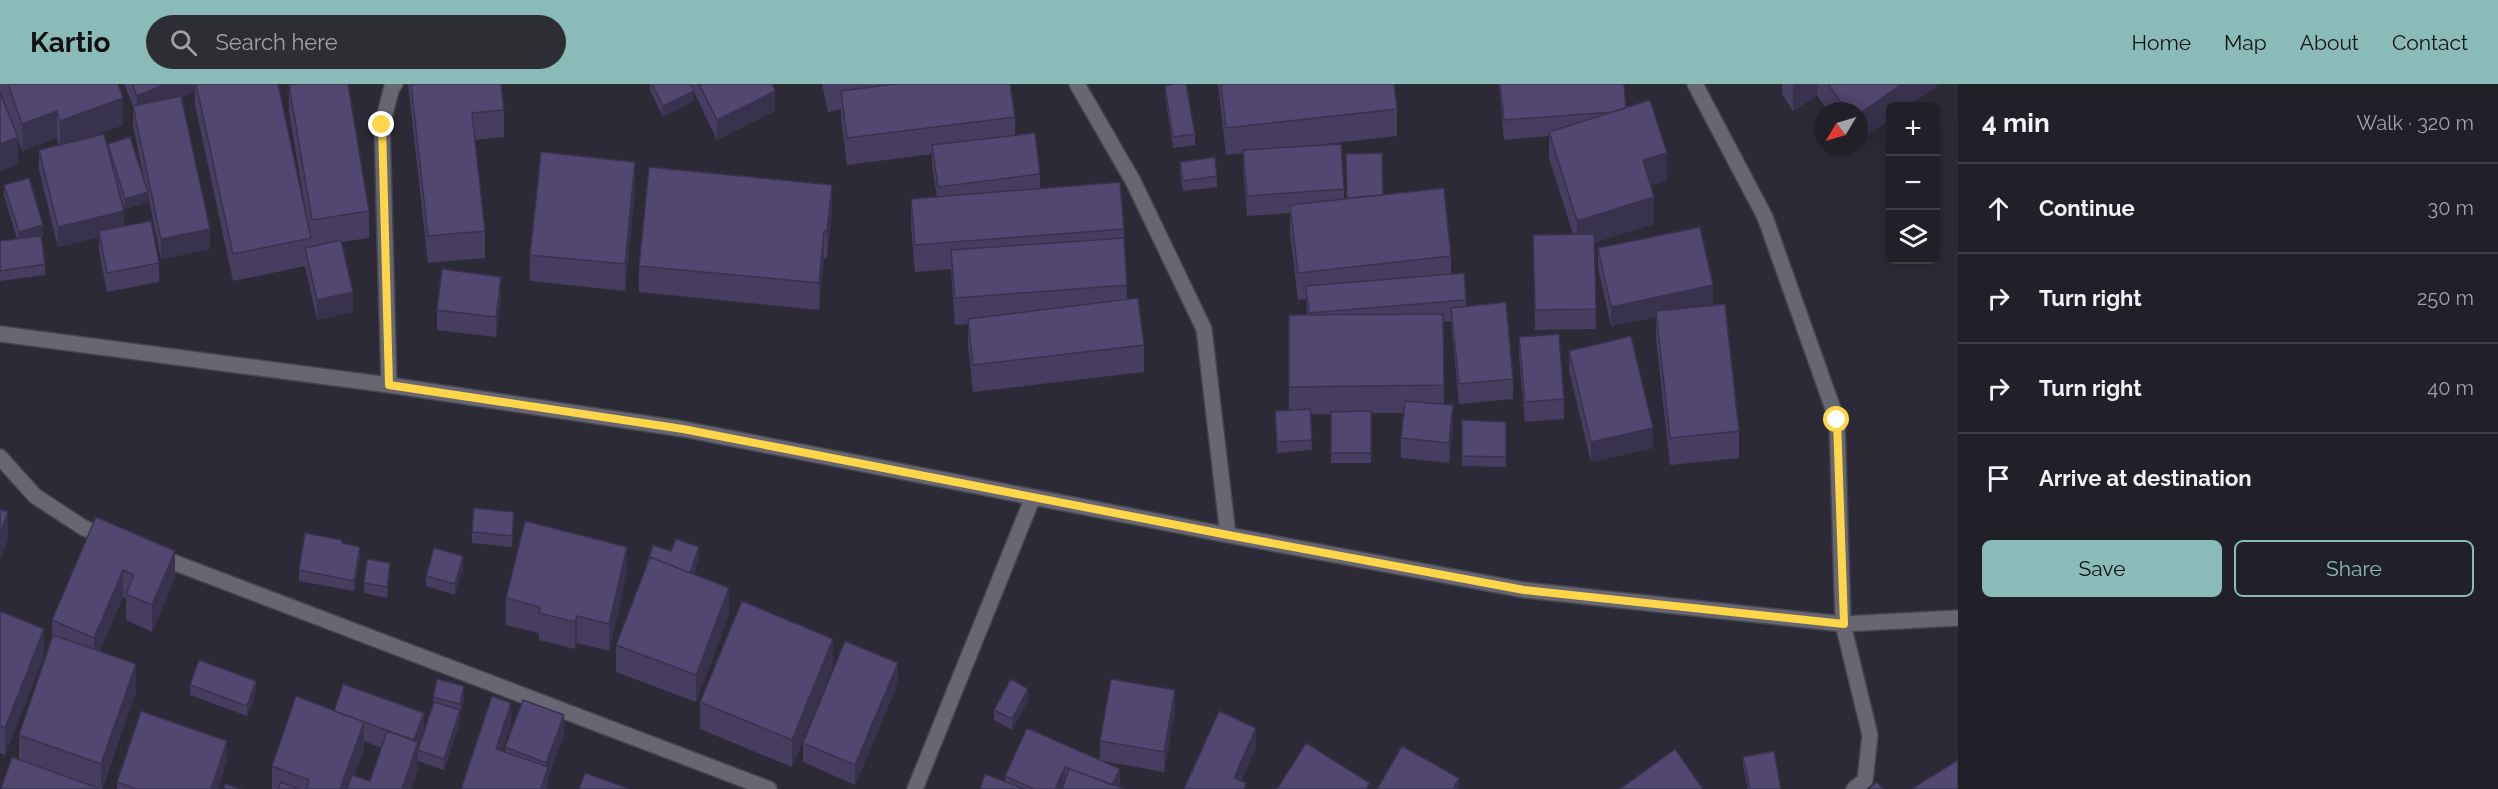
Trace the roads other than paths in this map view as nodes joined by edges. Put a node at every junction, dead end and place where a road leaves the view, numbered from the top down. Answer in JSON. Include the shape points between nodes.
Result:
{"nodes":[{"id":1,"x":396,"y":84,"type":"edge"},
{"id":2,"x":1077,"y":84,"type":"edge"},
{"id":3,"x":1695,"y":84,"type":"edge"},
{"id":4,"x":0,"y":334,"type":"edge"},
{"id":5,"x":389,"y":385,"type":"junction"},
{"id":6,"x":0,"y":457,"type":"edge"},
{"id":7,"x":1033,"y":497,"type":"junction"},
{"id":8,"x":1228,"y":535,"type":"junction"},
{"id":9,"x":117,"y":541,"type":"edge"},
{"id":10,"x":140,"y":549,"type":"edge"},
{"id":11,"x":1958,"y":618,"type":"edge"},
{"id":12,"x":1844,"y":624,"type":"junction"},
{"id":13,"x":769,"y":789,"type":"edge"},
{"id":14,"x":915,"y":789,"type":"edge"},
{"id":15,"x":1854,"y":789,"type":"edge"}],
"edges":[{"from":1,"to":5,"type":"street","via":[[382,125]]},
{"from":2,"to":8,"type":"street","via":[[1133,180],[1204,329]]},
{"from":3,"to":12,"type":"street","via":[[1766,217],[1837,420]]},
{"from":4,"to":5,"type":"street"},
{"from":5,"to":7,"type":"street","via":[[683,429]]},
{"from":6,"to":9,"type":"street","via":[[35,496],[84,528]]},
{"from":7,"to":8,"type":"street"},
{"from":7,"to":14,"type":"street"},
{"from":8,"to":12,"type":"street","via":[[1524,590]]},
{"from":10,"to":13,"type":"street"},
{"from":11,"to":12,"type":"street"},
{"from":12,"to":15,"type":"street","via":[[1870,735],[1865,780]]}]}
